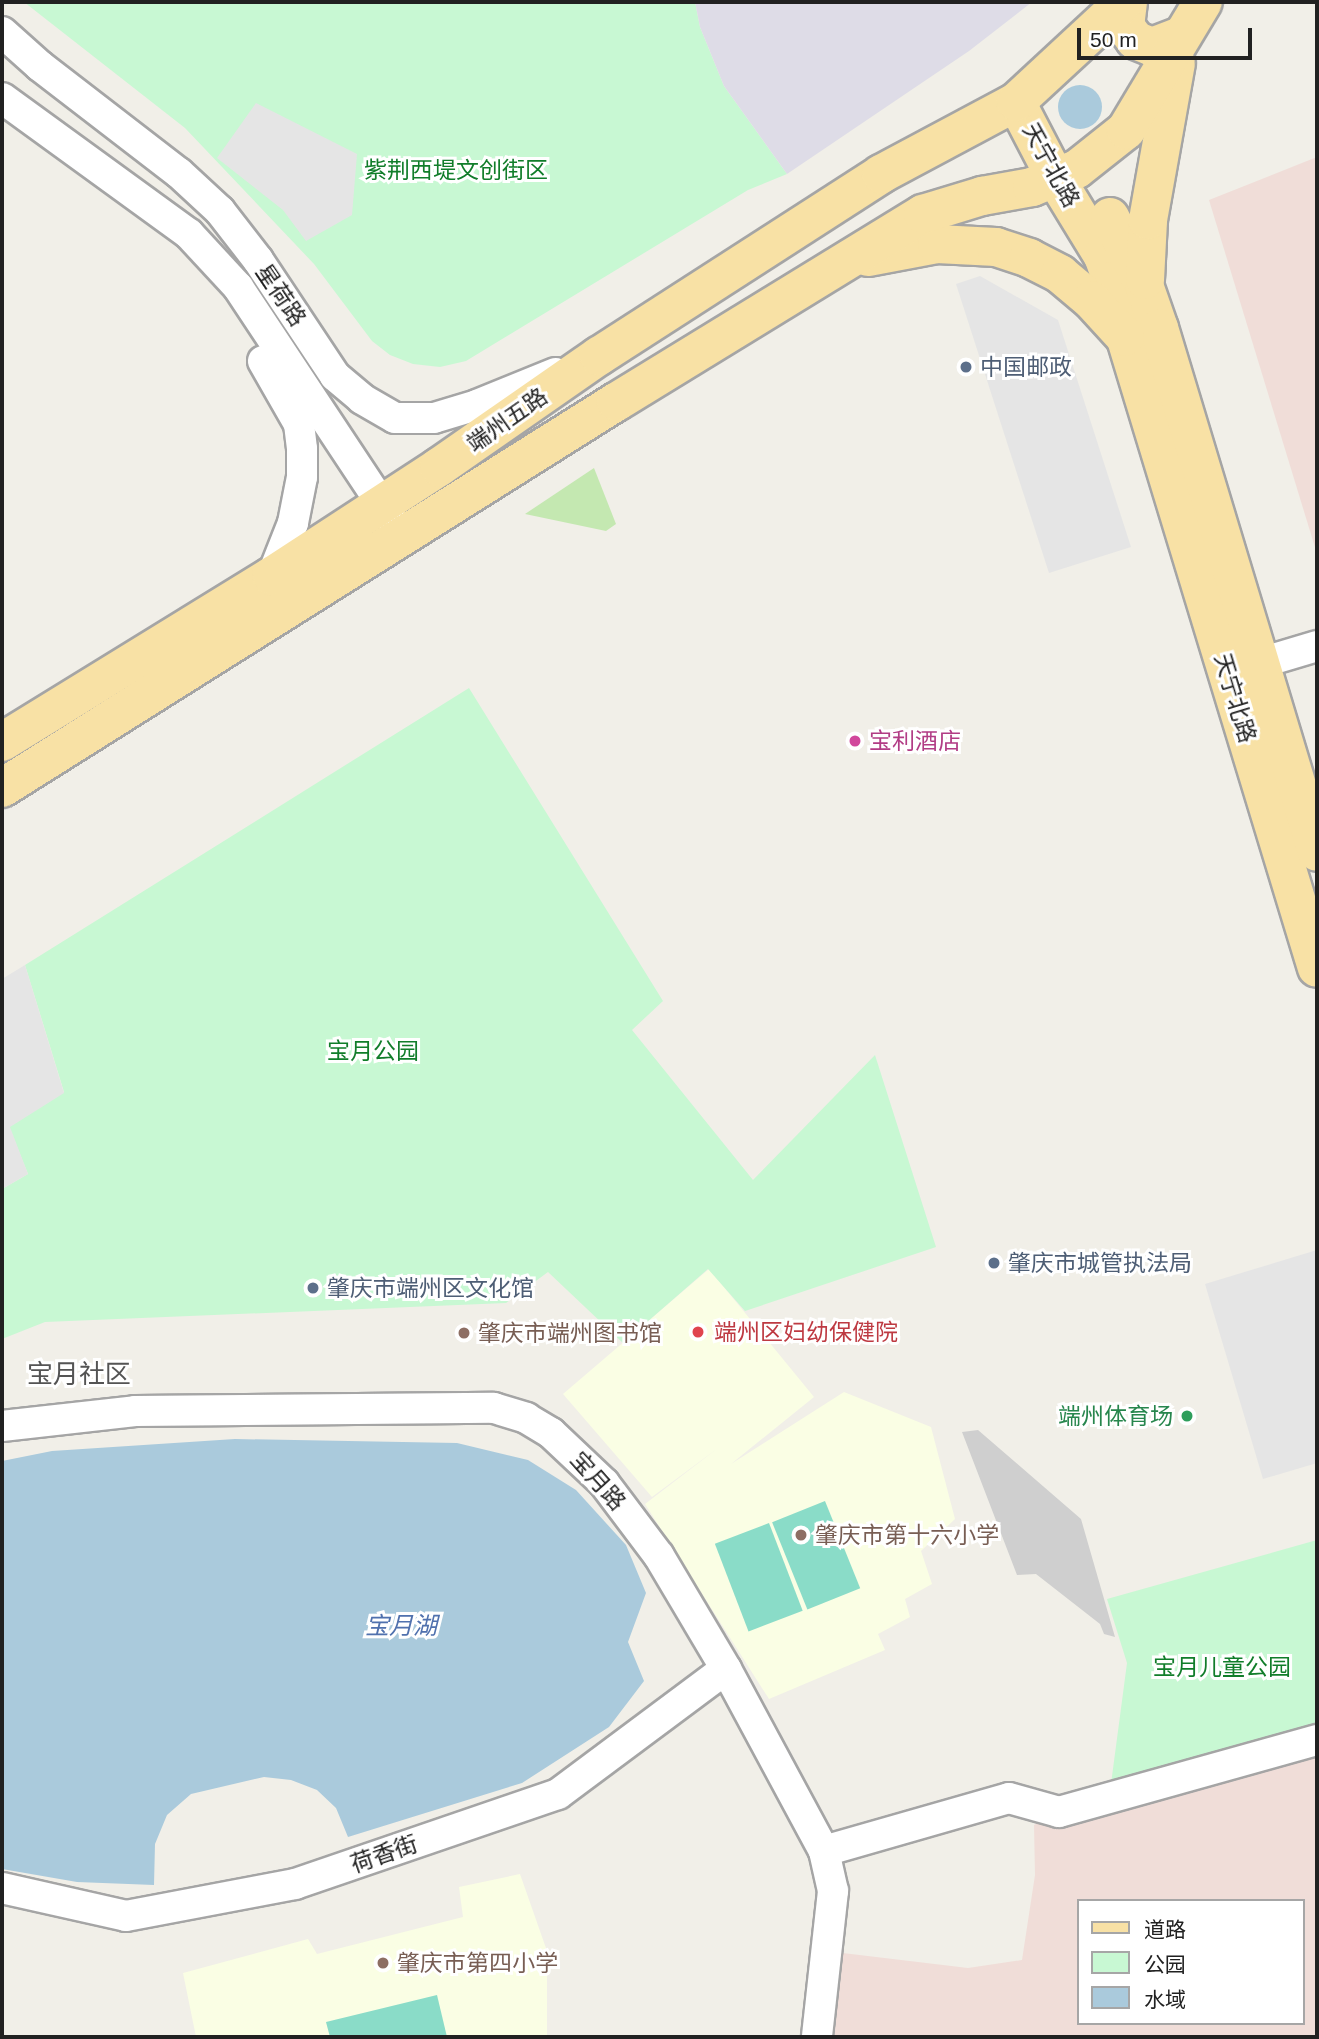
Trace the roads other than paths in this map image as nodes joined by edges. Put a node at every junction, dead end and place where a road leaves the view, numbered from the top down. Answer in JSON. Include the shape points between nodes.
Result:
{"nodes":[{"id":1,"x":1126,"y":2,"type":"edge"},
{"id":2,"x":1203,"y":2,"type":"edge"},
{"id":3,"x":2,"y":32,"type":"edge"},
{"id":4,"x":1180,"y":36,"type":"junction"},
{"id":5,"x":2,"y":98,"type":"edge"},
{"id":6,"x":1016,"y":102,"type":"junction"},
{"id":7,"x":1066,"y":174,"type":"junction"},
{"id":8,"x":189,"y":234,"type":"junction"},
{"id":9,"x":840,"y":263,"type":"junction"},
{"id":10,"x":1144,"y":285,"type":"junction"},
{"id":11,"x":1126,"y":339,"type":"junction"},
{"id":12,"x":599,"y":356,"type":"junction"},
{"id":13,"x":382,"y":504,"type":"junction"},
{"id":14,"x":403,"y":536,"type":"junction"},
{"id":15,"x":272,"y":576,"type":"junction"},
{"id":16,"x":1317,"y":646,"type":"edge"},
{"id":17,"x":1260,"y":663,"type":"junction"},
{"id":18,"x":2,"y":742,"type":"edge"},
{"id":19,"x":2,"y":788,"type":"edge"},
{"id":20,"x":1317,"y":852,"type":"edge"},
{"id":21,"x":1317,"y":968,"type":"edge"},
{"id":22,"x":2,"y":1426,"type":"edge"},
{"id":23,"x":726,"y":1669,"type":"junction"},
{"id":24,"x":1317,"y":1740,"type":"edge"},
{"id":25,"x":824,"y":1851,"type":"junction"},
{"id":26,"x":2,"y":1888,"type":"edge"},
{"id":27,"x":817,"y":2037,"type":"edge"}],
"edges":[{"from":1,"to":4,"type":"main road","via":[[1125,26],[1135,40],[1152,47]]},
{"from":1,"to":6,"type":"main road","name":"端州五路"},
{"from":2,"to":4,"type":"main road"},
{"from":3,"to":12,"type":"street","name":"星荷路","via":[[220,211],[335,376],[395,418],[434,418],[477,405]]},
{"from":4,"to":7,"type":"main road","via":[[1126,130]]},
{"from":4,"to":10,"type":"main road","via":[[1150,207]]},
{"from":5,"to":8,"type":"street","name":"星荷路"},
{"from":6,"to":7,"type":"main road","name":"天宁北路"},
{"from":6,"to":12,"type":"main road","name":"端州五路","via":[[881,173]]},
{"from":7,"to":9,"type":"main road","name":"端州五路","via":[[923,214]]},
{"from":7,"to":10,"type":"main road","name":"天宁北路","via":[[1116,227]]},
{"from":7,"to":11,"type":"main road","name":"天宁北路","via":[[1103,256]]},
{"from":8,"to":13,"type":"street","name":"星荷路","via":[[238,287]]},
{"from":8,"to":15,"type":"street","via":[[225,304],[299,424],[302,477],[293,523]]},
{"from":9,"to":11,"type":"main road","via":[[937,244],[996,247],[1060,274]]},
{"from":9,"to":14,"type":"main road","name":"端州五路"},
{"from":10,"to":17,"type":"main road","name":"天宁北路"},
{"from":11,"to":21,"type":"main road","name":"天宁北路"},
{"from":12,"to":13,"type":"main road","name":"端州五路"},
{"from":13,"to":14,"type":"street","name":"星荷路"},
{"from":13,"to":15,"type":"main road","name":"端州五路"},
{"from":14,"to":19,"type":"main road","name":"端州五路"},
{"from":15,"to":18,"type":"main road","name":"端州五路"},
{"from":16,"to":17,"type":"street"},
{"from":17,"to":20,"type":"main road","name":"天宁北路"},
{"from":22,"to":23,"type":"street","name":"宝月路","via":[[135,1411],[226,1408],[494,1408],[526,1418],[573,1451],[604,1483],[659,1556]]},
{"from":23,"to":25,"type":"street","name":"宝月路"},
{"from":23,"to":26,"type":"street","name":"荷香街","via":[[558,1794],[295,1884],[126,1916]]},
{"from":24,"to":25,"type":"street","via":[[1059,1812],[1009,1798]]},
{"from":25,"to":27,"type":"street","name":"宝月路","via":[[833,1891]]}]}
